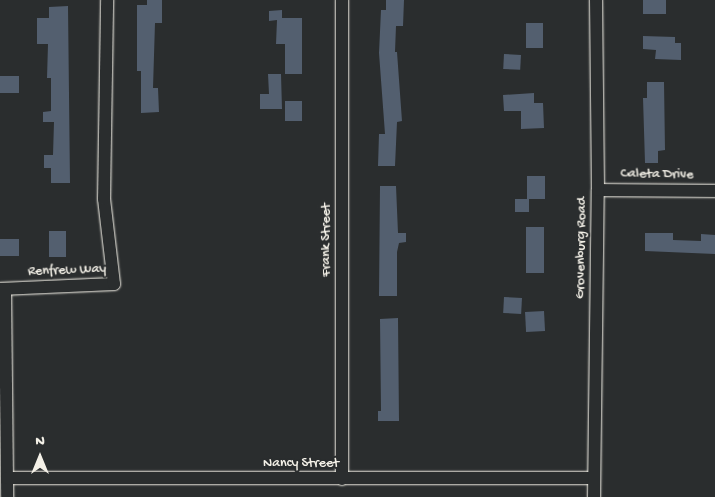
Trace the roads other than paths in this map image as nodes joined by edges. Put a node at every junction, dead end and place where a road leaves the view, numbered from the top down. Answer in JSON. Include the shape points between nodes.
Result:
{"nodes":[{"id":1,"x":107,"y":0,"type":"edge"},
{"id":2,"x":342,"y":0,"type":"edge"},
{"id":3,"x":596,"y":0,"type":"edge"},
{"id":4,"x":598,"y":190,"type":"junction"},
{"id":5,"x":715,"y":191,"type":"edge"},
{"id":6,"x":2,"y":289,"type":"edge"},
{"id":7,"x":7,"y":478,"type":"junction"},
{"id":8,"x":594,"y":478,"type":"junction"},
{"id":9,"x":342,"y":479,"type":"junction"},
{"id":10,"x":7,"y":497,"type":"edge"},
{"id":11,"x":594,"y":497,"type":"edge"}],
"edges":[{"from":1,"to":6,"type":"street","name":"Renfrew Way","via":[[104,199],[114,284]]},
{"from":2,"to":9,"type":"street","name":"Frank Street"},
{"from":3,"to":4,"type":"street","name":"Grovenburg Road"},
{"from":4,"to":5,"type":"street","name":"Caleta Drive"},
{"from":4,"to":8,"type":"street","name":"Grovenburg Road"},
{"from":6,"to":7,"type":"street","name":"Renfrew Way"},
{"from":7,"to":9,"type":"street","name":"Nancy Street"},
{"from":7,"to":10,"type":"street","name":"Renfrew Way"},
{"from":8,"to":9,"type":"street","name":"Nancy Street"},
{"from":8,"to":11,"type":"street","name":"Grovenburg Road"}]}
